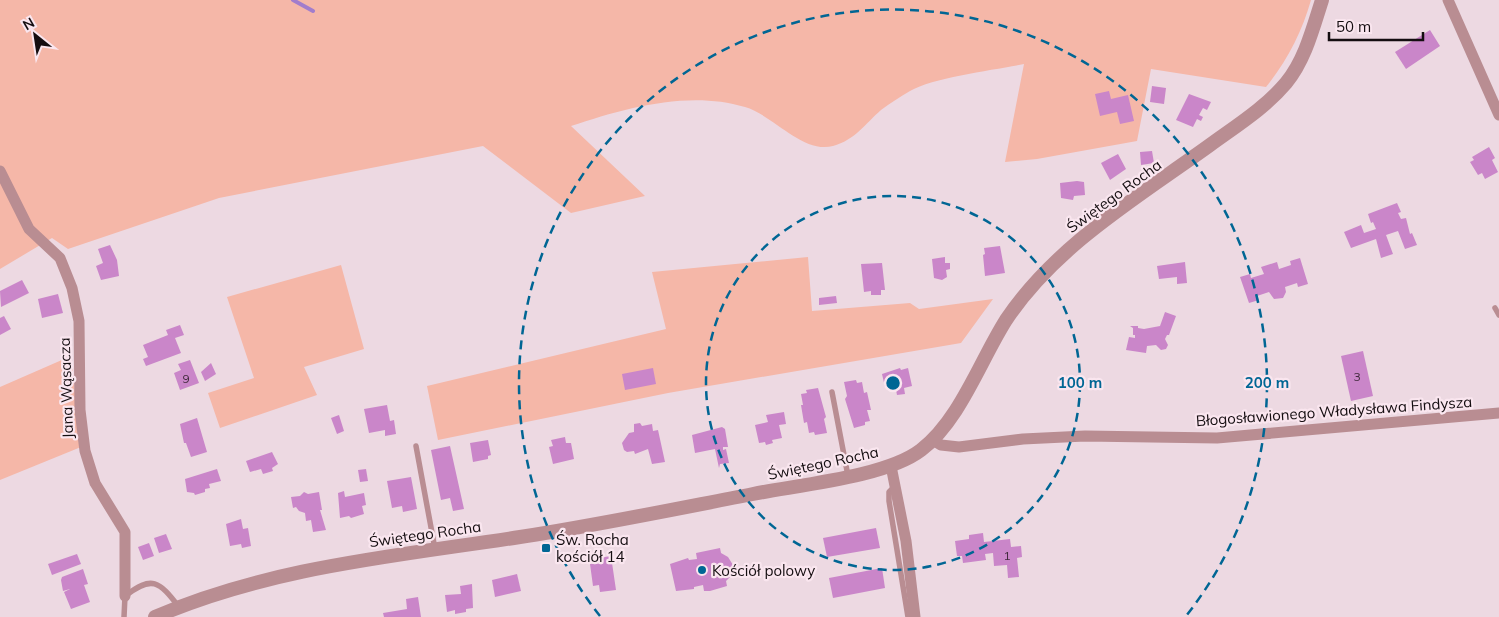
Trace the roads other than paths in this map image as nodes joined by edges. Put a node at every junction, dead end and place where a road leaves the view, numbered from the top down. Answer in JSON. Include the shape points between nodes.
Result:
{"nodes":[{"id":1,"x":1322,"y":0,"type":"edge"},
{"id":2,"x":1448,"y":0,"type":"edge"},
{"id":3,"x":1499,"y":115,"type":"edge"},
{"id":4,"x":0,"y":171,"type":"edge"},
{"id":5,"x":1495,"y":308,"type":"dead end"},
{"id":6,"x":1499,"y":315,"type":"edge"},
{"id":7,"x":832,"y":392,"type":"dead end"},
{"id":8,"x":1499,"y":413,"type":"edge"},
{"id":9,"x":933,"y":440,"type":"junction"},
{"id":10,"x":416,"y":446,"type":"dead end"},
{"id":11,"x":891,"y":466,"type":"junction"},
{"id":12,"x":848,"y":476,"type":"junction"},
{"id":13,"x":895,"y":486,"type":"junction"},
{"id":14,"x":436,"y":549,"type":"junction"},
{"id":15,"x":124,"y":596,"type":"junction"},
{"id":16,"x":179,"y":607,"type":"junction"},
{"id":17,"x":124,"y":617,"type":"edge"},
{"id":18,"x":155,"y":617,"type":"edge"},
{"id":19,"x":908,"y":617,"type":"edge"},
{"id":20,"x":915,"y":617,"type":"edge"}],
"edges":[{"from":1,"to":9,"type":"street","name":"Świętego Rocha","via":[[1299,62],[1272,98],[1076,243],[1027,291],[995,338],[951,417]]},
{"from":2,"to":3,"type":"street"},
{"from":4,"to":15,"type":"street","name":"Jana Wąsacza","via":[[29,229],[60,258],[72,288],[79,321],[84,451],[95,484],[125,532]]},
{"from":5,"to":6,"type":"lane"},
{"from":7,"to":12,"type":"lane"},
{"from":8,"to":9,"type":"street","name":"Błogosławionego Władysława Findysza","via":[[1217,438],[1085,436],[959,447],[941,445]]},
{"from":9,"to":11,"type":"street","name":"Świętego Rocha"},
{"from":10,"to":14,"type":"lane"},
{"from":11,"to":12,"type":"street","name":"Świętego Rocha"},
{"from":11,"to":13,"type":"street"},
{"from":12,"to":14,"type":"street","name":"Świętego Rocha","via":[[596,524]]},
{"from":13,"to":19,"type":"lane","via":[[889,492],[889,501]]},
{"from":13,"to":20,"type":"street","via":[[906,541]]},
{"from":14,"to":16,"type":"street","name":"Świętego Rocha","via":[[300,572]]},
{"from":15,"to":16,"type":"lane","via":[[150,582],[166,590]]},
{"from":15,"to":17,"type":"lane","name":"Jana Wąsacza"},
{"from":16,"to":18,"type":"street","name":"Świętego Rocha"}]}
